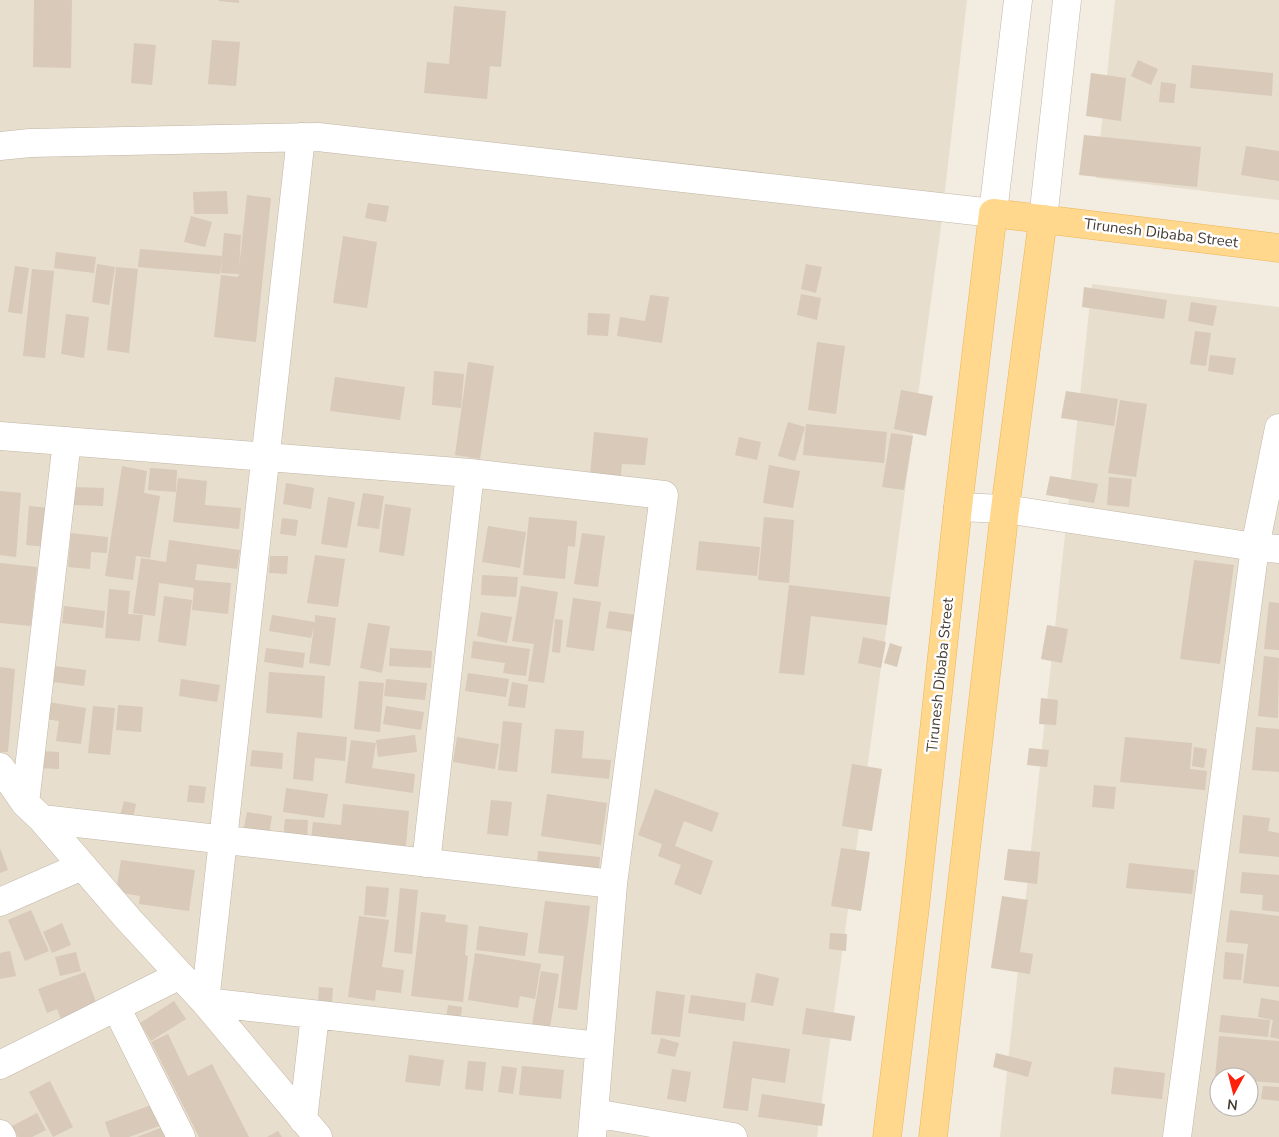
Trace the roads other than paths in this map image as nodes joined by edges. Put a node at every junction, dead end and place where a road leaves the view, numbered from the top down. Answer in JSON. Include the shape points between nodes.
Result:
{"nodes":[{"id":1,"x":1018,"y":0,"type":"edge"},
{"id":2,"x":1067,"y":0,"type":"edge"},
{"id":3,"x":301,"y":137,"type":"junction"},
{"id":4,"x":0,"y":146,"type":"edge"},
{"id":5,"x":994,"y":213,"type":"junction"},
{"id":6,"x":1042,"y":219,"type":"junction"},
{"id":7,"x":1279,"y":248,"type":"edge"},
{"id":8,"x":1279,"y":428,"type":"edge"},
{"id":9,"x":0,"y":436,"type":"edge"},
{"id":10,"x":67,"y":441,"type":"junction"},
{"id":11,"x":266,"y":456,"type":"junction"},
{"id":12,"x":470,"y":473,"type":"junction"},
{"id":13,"x":958,"y":507,"type":"junction"},
{"id":14,"x":1005,"y":509,"type":"junction"},
{"id":15,"x":1267,"y":548,"type":"edge"},
{"id":16,"x":0,"y":768,"type":"edge"},
{"id":17,"x":34,"y":811,"type":"junction"},
{"id":18,"x":223,"y":840,"type":"junction"},
{"id":19,"x":426,"y":863,"type":"junction"},
{"id":20,"x":82,"y":866,"type":"junction"},
{"id":21,"x":613,"y":884,"type":"junction"},
{"id":22,"x":0,"y":902,"type":"edge"},
{"id":23,"x":180,"y":975,"type":"junction"},
{"id":24,"x":205,"y":1002,"type":"junction"},
{"id":25,"x":116,"y":1007,"type":"junction"},
{"id":26,"x":315,"y":1015,"type":"junction"},
{"id":27,"x":599,"y":1046,"type":"junction"},
{"id":28,"x":0,"y":1065,"type":"edge"},
{"id":29,"x":593,"y":1125,"type":"edge"},
{"id":30,"x":311,"y":1128,"type":"edge"},
{"id":31,"x":181,"y":1137,"type":"edge"},
{"id":32,"x":733,"y":1137,"type":"edge"},
{"id":33,"x":887,"y":1137,"type":"edge"},
{"id":34,"x":933,"y":1137,"type":"edge"},
{"id":35,"x":1177,"y":1137,"type":"edge"}],
"edges":[{"from":1,"to":5,"type":"street","name":"Tirunesh Dibaba Street"},
{"from":2,"to":6,"type":"street"},
{"from":3,"to":4,"type":"street"},
{"from":3,"to":5,"type":"street"},
{"from":3,"to":11,"type":"street"},
{"from":5,"to":6,"type":"main road","name":"Tirunesh Dibaba Street"},
{"from":5,"to":13,"type":"main road","name":"Tirunesh Dibaba Street"},
{"from":6,"to":7,"type":"main road","name":"Tirunesh Dibaba Street"},
{"from":6,"to":14,"type":"main road"},
{"from":8,"to":15,"type":"street"},
{"from":9,"to":10,"type":"street"},
{"from":10,"to":11,"type":"street"},
{"from":10,"to":17,"type":"street"},
{"from":11,"to":12,"type":"street"},
{"from":11,"to":18,"type":"street"},
{"from":12,"to":19,"type":"street"},
{"from":12,"to":21,"type":"street","via":[[664,495]]},
{"from":13,"to":14,"type":"street"},
{"from":13,"to":33,"type":"main road","name":"Tirunesh Dibaba Street"},
{"from":14,"to":15,"type":"street"},
{"from":14,"to":34,"type":"main road"},
{"from":15,"to":35,"type":"street"},
{"from":16,"to":17,"type":"street"},
{"from":17,"to":18,"type":"street"},
{"from":17,"to":20,"type":"street"},
{"from":18,"to":19,"type":"street"},
{"from":18,"to":24,"type":"street"},
{"from":19,"to":21,"type":"street"},
{"from":20,"to":22,"type":"street"},
{"from":20,"to":23,"type":"street"},
{"from":21,"to":27,"type":"street"},
{"from":23,"to":24,"type":"street"},
{"from":23,"to":25,"type":"street"},
{"from":24,"to":26,"type":"street"},
{"from":24,"to":30,"type":"street"},
{"from":25,"to":28,"type":"street"},
{"from":25,"to":31,"type":"street"},
{"from":26,"to":27,"type":"street"},
{"from":26,"to":30,"type":"street"},
{"from":27,"to":29,"type":"street"},
{"from":29,"to":32,"type":"street"}]}
